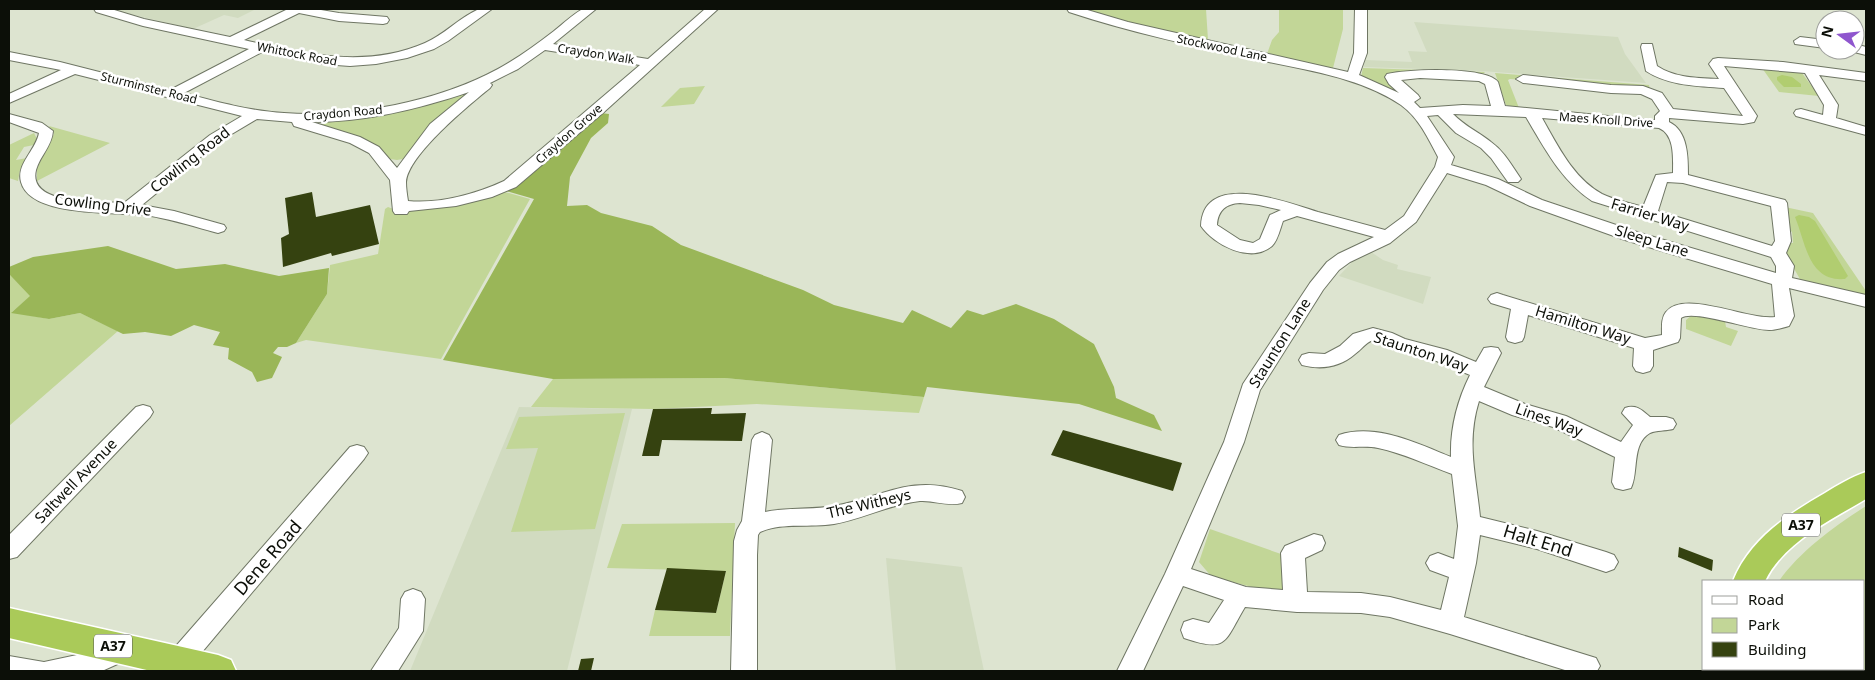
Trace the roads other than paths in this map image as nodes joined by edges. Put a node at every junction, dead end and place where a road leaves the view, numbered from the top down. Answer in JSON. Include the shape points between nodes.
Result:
{"nodes":[{"id":1,"x":100,"y":9,"type":"edge"},
{"id":2,"x":297,"y":9,"type":"edge"},
{"id":3,"x":486,"y":9,"type":"edge"},
{"id":4,"x":590,"y":9,"type":"edge"},
{"id":5,"x":712,"y":9,"type":"edge"},
{"id":6,"x":1073,"y":9,"type":"edge"},
{"id":7,"x":1361,"y":9,"type":"edge"},
{"id":8,"x":383,"y":20,"type":"dead end"},
{"id":9,"x":233,"y":41,"type":"junction"},
{"id":10,"x":1800,"y":41,"type":"dead end"},
{"id":11,"x":1815,"y":43,"type":"edge"},
{"id":12,"x":541,"y":46,"type":"junction"},
{"id":13,"x":1647,"y":46,"type":"dead end"},
{"id":14,"x":261,"y":48,"type":"junction"},
{"id":15,"x":9,"y":56,"type":"edge"},
{"id":16,"x":651,"y":63,"type":"junction"},
{"id":17,"x":73,"y":70,"type":"junction"},
{"id":18,"x":1809,"y":70,"type":"junction"},
{"id":19,"x":1866,"y":77,"type":"edge"},
{"id":20,"x":490,"y":78,"type":"junction"},
{"id":21,"x":1350,"y":78,"type":"junction"},
{"id":22,"x":1523,"y":79,"type":"dead end"},
{"id":23,"x":1730,"y":84,"type":"junction"},
{"id":24,"x":172,"y":94,"type":"junction"},
{"id":25,"x":9,"y":100,"type":"edge"},
{"id":26,"x":1416,"y":106,"type":"junction"},
{"id":27,"x":1499,"y":110,"type":"junction"},
{"id":28,"x":1442,"y":111,"type":"junction"},
{"id":29,"x":1800,"y":113,"type":"dead end"},
{"id":30,"x":255,"y":114,"type":"junction"},
{"id":31,"x":1532,"y":114,"type":"junction"},
{"id":32,"x":290,"y":117,"type":"junction"},
{"id":33,"x":9,"y":118,"type":"edge"},
{"id":34,"x":1665,"y":118,"type":"junction"},
{"id":35,"x":1829,"y":120,"type":"junction"},
{"id":36,"x":1866,"y":131,"type":"edge"},
{"id":37,"x":1443,"y":167,"type":"junction"},
{"id":38,"x":1680,"y":176,"type":"junction"},
{"id":39,"x":1513,"y":179,"type":"dead end"},
{"id":40,"x":398,"y":180,"type":"junction"},
{"id":41,"x":1778,"y":203,"type":"junction"},
{"id":42,"x":1794,"y":207,"type":"dead end"},
{"id":43,"x":128,"y":208,"type":"junction"},
{"id":44,"x":1297,"y":210,"type":"junction"},
{"id":45,"x":1649,"y":216,"type":"junction"},
{"id":46,"x":218,"y":228,"type":"dead end"},
{"id":47,"x":1387,"y":236,"type":"junction"},
{"id":48,"x":1777,"y":253,"type":"junction"},
{"id":49,"x":1783,"y":281,"type":"junction"},
{"id":50,"x":1497,"y":299,"type":"dead end"},
{"id":51,"x":1866,"y":301,"type":"edge"},
{"id":52,"x":1521,"y":306,"type":"junction"},
{"id":53,"x":1515,"y":338,"type":"dead end"},
{"id":54,"x":1644,"y":344,"type":"junction"},
{"id":55,"x":1491,"y":353,"type":"dead end"},
{"id":56,"x":1324,"y":365,"type":"dead end"},
{"id":57,"x":1643,"y":366,"type":"dead end"},
{"id":58,"x":1480,"y":371,"type":"junction"},
{"id":59,"x":1472,"y":390,"type":"junction"},
{"id":60,"x":143,"y":412,"type":"dead end"},
{"id":61,"x":1648,"y":421,"type":"dead end"},
{"id":62,"x":1356,"y":434,"type":"dead end"},
{"id":63,"x":762,"y":440,"type":"dead end"},
{"id":64,"x":357,"y":453,"type":"dead end"},
{"id":65,"x":1625,"y":453,"type":"junction"},
{"id":66,"x":1462,"y":469,"type":"junction"},
{"id":67,"x":1624,"y":482,"type":"dead end"},
{"id":68,"x":1866,"y":484,"type":"edge"},
{"id":69,"x":954,"y":497,"type":"dead end"},
{"id":70,"x":753,"y":523,"type":"junction"},
{"id":71,"x":1468,"y":531,"type":"junction"},
{"id":72,"x":1295,"y":547,"type":"dead end"},
{"id":73,"x":9,"y":550,"type":"edge"},
{"id":74,"x":1606,"y":562,"type":"dead end"},
{"id":75,"x":1438,"y":563,"type":"dead end"},
{"id":76,"x":1462,"y":572,"type":"junction"},
{"id":77,"x":1177,"y":574,"type":"junction"},
{"id":78,"x":1750,"y":580,"type":"edge"},
{"id":79,"x":1240,"y":595,"type":"junction"},
{"id":80,"x":413,"y":599,"type":"dead end"},
{"id":81,"x":1297,"y":602,"type":"junction"},
{"id":82,"x":9,"y":623,"type":"edge"},
{"id":83,"x":1450,"y":623,"type":"junction"},
{"id":84,"x":1211,"y":638,"type":"dead end"},
{"id":85,"x":124,"y":649,"type":"junction"},
{"id":86,"x":1580,"y":658,"type":"dead end"},
{"id":87,"x":178,"y":662,"type":"junction"},
{"id":88,"x":9,"y":667,"type":"edge"},
{"id":89,"x":36,"y":671,"type":"edge"},
{"id":90,"x":51,"y":671,"type":"edge"},
{"id":91,"x":218,"y":671,"type":"edge"},
{"id":92,"x":384,"y":671,"type":"edge"},
{"id":93,"x":744,"y":671,"type":"edge"},
{"id":94,"x":1130,"y":671,"type":"edge"}],
"edges":[{"from":1,"to":9,"type":"street","name":"Whittock Road"},
{"from":2,"to":8,"type":"street"},
{"from":2,"to":9,"type":"street"},
{"from":3,"to":14,"type":"street","name":"Whittock Road","via":[[429,46],[382,60],[333,62]]},
{"from":4,"to":12,"type":"street","name":"Craydon Road"},
{"from":5,"to":16,"type":"street","name":"Craydon Grove"},
{"from":6,"to":21,"type":"street","name":"Stockwood Lane","via":[[1117,23]]},
{"from":7,"to":21,"type":"street","via":[[1362,53]]},
{"from":9,"to":14,"type":"street","name":"Whittock Road"},
{"from":10,"to":11,"type":"street"},
{"from":12,"to":16,"type":"street","name":"Craydon Walk"},
{"from":12,"to":20,"type":"street","name":"Craydon Road"},
{"from":13,"to":23,"type":"street","via":[[1651,68],[1658,73],[1674,78]]},
{"from":14,"to":24,"type":"street"},
{"from":15,"to":17,"type":"street","name":"Sturminster Road"},
{"from":16,"to":40,"type":"street","name":"Craydon Grove","via":[[510,184],[497,191],[401,208]]},
{"from":17,"to":24,"type":"street","name":"Sturminster Road"},
{"from":17,"to":25,"type":"street"},
{"from":18,"to":19,"type":"street","name":"Maes Knoll Drive"},
{"from":18,"to":23,"type":"street","name":"Maes Knoll Drive","via":[[1718,62],[1717,66]]},
{"from":18,"to":35,"type":"street","via":[[1831,105]]},
{"from":20,"to":32,"type":"street","name":"Craydon Road","via":[[440,96],[387,109],[334,117]]},
{"from":20,"to":40,"type":"street","name":"Craydon Road","via":[[422,141]]},
{"from":21,"to":26,"type":"street","name":"Stockwood Lane"},
{"from":22,"to":34,"type":"street","via":[[1643,90],[1657,96]]},
{"from":23,"to":34,"type":"street","name":"Maes Knoll Drive","via":[[1749,118]]},
{"from":24,"to":30,"type":"street","name":"Sturminster Road"},
{"from":26,"to":27,"type":"street","via":[[1392,76],[1482,77],[1491,82]]},
{"from":26,"to":28,"type":"street","name":"Maes Knoll Drive"},
{"from":26,"to":37,"type":"street","via":[[1446,157]]},
{"from":27,"to":28,"type":"street","name":"Maes Knoll Drive"},
{"from":27,"to":31,"type":"street","name":"Maes Knoll Drive"},
{"from":28,"to":39,"type":"street","via":[[1461,130],[1497,155]]},
{"from":29,"to":35,"type":"street"},
{"from":30,"to":32,"type":"street","name":"Sturminster Road"},
{"from":30,"to":43,"type":"street","name":"Cowling Road","via":[[215,138]]},
{"from":31,"to":34,"type":"street","name":"Maes Knoll Drive"},
{"from":31,"to":45,"type":"street","name":"Farrier Way","via":[[1574,182],[1598,198]]},
{"from":32,"to":40,"type":"street","name":"Craydon Road","via":[[294,122],[355,140],[374,150]]},
{"from":33,"to":43,"type":"street","name":"Cowling Drive","via":[[46,131],[46,139],[28,173],[34,192],[60,203]]},
{"from":34,"to":38,"type":"street","via":[[1676,138]]},
{"from":35,"to":36,"type":"street"},
{"from":37,"to":47,"type":"street","name":"Staunton Lane","via":[[1410,219]]},
{"from":37,"to":49,"type":"street","name":"Sleep Lane","via":[[1492,182],[1536,203],[1623,233]]},
{"from":38,"to":41,"type":"street"},
{"from":38,"to":45,"type":"street","via":[[1661,178]]},
{"from":41,"to":42,"type":"street"},
{"from":41,"to":48,"type":"street","via":[[1782,242]]},
{"from":43,"to":46,"type":"street","name":"Cowling Drive","via":[[177,216]]},
{"from":44,"to":44,"type":"street","via":[[1256,200],[1231,199],[1216,207],[1209,226],[1234,244],[1251,249],[1266,241],[1276,218]]},
{"from":44,"to":47,"type":"street"},
{"from":45,"to":48,"type":"street","name":"Farrier Way"},
{"from":47,"to":77,"type":"street","name":"Staunton Lane","via":[[1333,266],[1250,389],[1234,442]]},
{"from":48,"to":49,"type":"street","via":[[1785,266]]},
{"from":49,"to":51,"type":"street","name":"Sleep Lane"},
{"from":49,"to":54,"type":"street","name":"Hamilton Way","via":[[1780,286],[1785,316],[1782,322],[1773,326],[1759,325],[1686,309],[1676,311],[1672,317],[1670,338],[1662,343]]},
{"from":50,"to":52,"type":"street","name":"Hamilton Way"},
{"from":52,"to":53,"type":"street","name":"Hamilton Way"},
{"from":52,"to":54,"type":"street","name":"Hamilton Way"},
{"from":54,"to":57,"type":"street","name":"Hamilton Way"},
{"from":55,"to":58,"type":"street"},
{"from":56,"to":58,"type":"street","name":"Staunton Way","via":[[1347,351],[1372,329],[1399,344],[1440,355]]},
{"from":58,"to":59,"type":"street"},
{"from":59,"to":65,"type":"street","name":"Lines Way","via":[[1519,410],[1559,421]]},
{"from":59,"to":66,"type":"street","via":[[1461,430]]},
{"from":60,"to":73,"type":"street","name":"Saltwell Avenue"},
{"from":61,"to":65,"type":"street"},
{"from":62,"to":66,"type":"street"},
{"from":63,"to":70,"type":"street"},
{"from":64,"to":87,"type":"street","name":"Dene Road"},
{"from":65,"to":67,"type":"street"},
{"from":66,"to":71,"type":"street"},
{"from":68,"to":78,"type":"highway","number":"A37","via":[[1784,537],[1763,557]]},
{"from":69,"to":70,"type":"street","name":"The Witheys","via":[[930,485],[832,515]]},
{"from":70,"to":93,"type":"street","via":[[748,529]]},
{"from":71,"to":74,"type":"street","name":"Halt End","via":[[1537,540]]},
{"from":71,"to":76,"type":"street"},
{"from":72,"to":81,"type":"street","via":[[1293,582]]},
{"from":75,"to":76,"type":"street"},
{"from":76,"to":83,"type":"street"},
{"from":77,"to":79,"type":"street"},
{"from":77,"to":94,"type":"street","name":"Staunton Lane"},
{"from":79,"to":81,"type":"street"},
{"from":79,"to":84,"type":"street"},
{"from":80,"to":92,"type":"street","via":[[411,631]]},
{"from":81,"to":83,"type":"street","via":[[1361,603]]},
{"from":82,"to":85,"type":"highway","number":"A37"},
{"from":83,"to":86,"type":"street"},
{"from":85,"to":87,"type":"highway","number":"A37"},
{"from":85,"to":90,"type":"street","via":[[94,663]]},
{"from":87,"to":91,"type":"highway","number":"A37"},
{"from":88,"to":89,"type":"street"}]}
